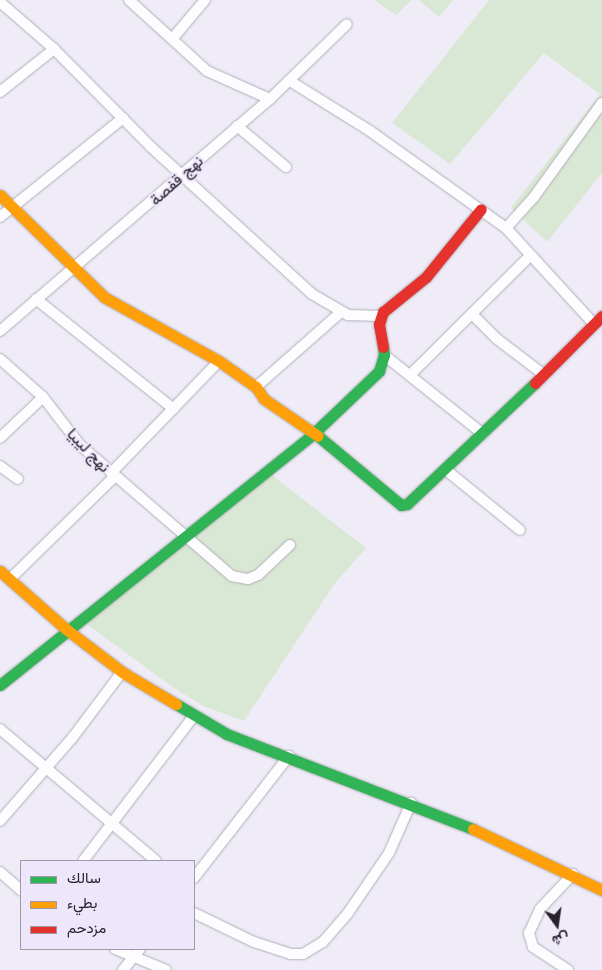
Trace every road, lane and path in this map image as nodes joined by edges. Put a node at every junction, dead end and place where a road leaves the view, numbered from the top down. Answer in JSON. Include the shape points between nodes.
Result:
{"nodes":[{"id":1,"x":128,"y":0,"type":"edge"},
{"id":2,"x":205,"y":0,"type":"edge"},
{"id":3,"x":0,"y":2,"type":"edge"},
{"id":4,"x":347,"y":24,"type":"dead end"},
{"id":5,"x":173,"y":38,"type":"junction"},
{"id":6,"x":54,"y":49,"type":"junction"},
{"id":7,"x":290,"y":81,"type":"junction"},
{"id":8,"x":0,"y":92,"type":"edge"},
{"id":9,"x":270,"y":99,"type":"junction"},
{"id":10,"x":602,"y":103,"type":"edge"},
{"id":11,"x":123,"y":118,"type":"junction"},
{"id":12,"x":237,"y":126,"type":"junction"},
{"id":13,"x":286,"y":167,"type":"dead end"},
{"id":14,"x":181,"y":175,"type":"junction"},
{"id":15,"x":0,"y":195,"type":"edge"},
{"id":16,"x":13,"y":208,"type":"junction"},
{"id":17,"x":481,"y":209,"type":"junction"},
{"id":18,"x":0,"y":217,"type":"edge"},
{"id":19,"x":506,"y":228,"type":"junction"},
{"id":20,"x":530,"y":256,"type":"junction"},
{"id":21,"x":74,"y":270,"type":"junction"},
{"id":22,"x":36,"y":299,"type":"junction"},
{"id":23,"x":341,"y":312,"type":"junction"},
{"id":24,"x":472,"y":314,"type":"junction"},
{"id":25,"x":380,"y":316,"type":"junction"},
{"id":26,"x":600,"y":318,"type":"edge"},
{"id":27,"x":0,"y":331,"type":"edge"},
{"id":28,"x":384,"y":355,"type":"junction"},
{"id":29,"x":0,"y":359,"type":"edge"},
{"id":30,"x":218,"y":360,"type":"junction"},
{"id":31,"x":411,"y":374,"type":"junction"},
{"id":32,"x":543,"y":374,"type":"junction"},
{"id":33,"x":256,"y":386,"type":"junction"},
{"id":34,"x":43,"y":397,"type":"junction"},
{"id":35,"x":174,"y":409,"type":"junction"},
{"id":36,"x":314,"y":433,"type":"junction"},
{"id":37,"x":484,"y":434,"type":"junction"},
{"id":38,"x":0,"y":438,"type":"edge"},
{"id":39,"x":0,"y":466,"type":"edge"},
{"id":40,"x":446,"y":470,"type":"junction"},
{"id":41,"x":113,"y":475,"type":"junction"},
{"id":42,"x":18,"y":479,"type":"dead end"},
{"id":43,"x":520,"y":530,"type":"dead end"},
{"id":44,"x":182,"y":535,"type":"junction"},
{"id":45,"x":290,"y":545,"type":"dead end"},
{"id":46,"x":0,"y":571,"type":"edge"},
{"id":47,"x":10,"y":579,"type":"junction"},
{"id":48,"x":66,"y":629,"type":"junction"},
{"id":49,"x":122,"y":672,"type":"junction"},
{"id":50,"x":3,"y":678,"type":"edge"},
{"id":51,"x":194,"y":716,"type":"junction"},
{"id":52,"x":0,"y":729,"type":"edge"},
{"id":53,"x":289,"y":756,"type":"junction"},
{"id":54,"x":47,"y":767,"type":"junction"},
{"id":55,"x":411,"y":803,"type":"junction"},
{"id":56,"x":0,"y":821,"type":"edge"},
{"id":57,"x":113,"y":823,"type":"junction"},
{"id":58,"x":84,"y":860,"type":"edge"},
{"id":59,"x":155,"y":860,"type":"edge"},
{"id":60,"x":0,"y":872,"type":"edge"},
{"id":61,"x":573,"y":874,"type":"junction"},
{"id":62,"x":195,"y":877,"type":"edge"},
{"id":63,"x":20,"y":889,"type":"edge"},
{"id":64,"x":602,"y":890,"type":"edge"},
{"id":65,"x":195,"y":913,"type":"edge"},
{"id":66,"x":123,"y":950,"type":"edge"},
{"id":67,"x":138,"y":952,"type":"edge"},
{"id":68,"x":123,"y":970,"type":"edge"},
{"id":69,"x":166,"y":970,"type":"edge"},
{"id":70,"x":568,"y":970,"type":"edge"}],
"edges":[{"from":1,"to":5,"type":"street"},
{"from":2,"to":5,"type":"street"},
{"from":3,"to":6,"type":"street"},
{"from":4,"to":7,"type":"street","name":"نهج قفصة"},
{"from":5,"to":9,"type":"street","via":[[195,62],[218,77]]},
{"from":6,"to":8,"type":"street"},
{"from":6,"to":11,"type":"street"},
{"from":7,"to":9,"type":"street","name":"نهج قفصة"},
{"from":7,"to":17,"type":"street","via":[[370,131]]},
{"from":9,"to":12,"type":"street","name":"نهج قفصة"},
{"from":10,"to":19,"type":"street","via":[[534,197]]},
{"from":11,"to":14,"type":"street"},
{"from":11,"to":16,"type":"street"},
{"from":12,"to":13,"type":"street"},
{"from":12,"to":14,"type":"street","name":"نهج قفصة"},
{"from":14,"to":21,"type":"street","name":"نهج قفصة"},
{"from":14,"to":23,"type":"street","via":[[302,285]]},
{"from":15,"to":16,"type":"street"},
{"from":16,"to":18,"type":"street"},
{"from":16,"to":21,"type":"street"},
{"from":17,"to":19,"type":"street"},
{"from":17,"to":25,"type":"street","via":[[426,276]]},
{"from":19,"to":20,"type":"street"},
{"from":20,"to":24,"type":"street"},
{"from":20,"to":26,"type":"street"},
{"from":21,"to":22,"type":"street","name":"نهج قفصة"},
{"from":21,"to":30,"type":"street","via":[[107,299]]},
{"from":22,"to":27,"type":"street","name":"نهج قفصة"},
{"from":22,"to":35,"type":"street"},
{"from":23,"to":25,"type":"street"},
{"from":23,"to":33,"type":"street"},
{"from":24,"to":31,"type":"street"},
{"from":24,"to":32,"type":"street","via":[[497,340]]},
{"from":25,"to":28,"type":"street"},
{"from":26,"to":32,"type":"street"},
{"from":28,"to":31,"type":"street"},
{"from":28,"to":36,"type":"street","via":[[379,371]]},
{"from":29,"to":34,"type":"street","name":"نهج ليبيا"},
{"from":30,"to":33,"type":"street"},
{"from":30,"to":35,"type":"street"},
{"from":31,"to":37,"type":"street"},
{"from":32,"to":37,"type":"street"},
{"from":33,"to":36,"type":"street","via":[[264,399]]},
{"from":34,"to":38,"type":"street"},
{"from":34,"to":41,"type":"street","name":"نهج ليبيا","via":[[80,445]]},
{"from":35,"to":41,"type":"street"},
{"from":36,"to":40,"type":"street","via":[[401,505],[407,504]]},
{"from":36,"to":44,"type":"street"},
{"from":37,"to":40,"type":"street"},
{"from":39,"to":42,"type":"street"},
{"from":40,"to":43,"type":"street"},
{"from":41,"to":44,"type":"street","name":"نهج ليبيا"},
{"from":41,"to":47,"type":"street"},
{"from":44,"to":45,"type":"street","name":"نهج ليبيا","via":[[238,578],[258,575]]},
{"from":44,"to":48,"type":"street"},
{"from":46,"to":47,"type":"street"},
{"from":47,"to":48,"type":"street"},
{"from":48,"to":49,"type":"street"},
{"from":48,"to":50,"type":"street"},
{"from":49,"to":51,"type":"street"},
{"from":49,"to":54,"type":"street"},
{"from":51,"to":53,"type":"street","via":[[227,734]]},
{"from":51,"to":57,"type":"street"},
{"from":52,"to":54,"type":"street"},
{"from":53,"to":55,"type":"street"},
{"from":53,"to":62,"type":"street"},
{"from":54,"to":56,"type":"street"},
{"from":54,"to":57,"type":"street","via":[[74,796]]},
{"from":55,"to":61,"type":"street"},
{"from":55,"to":65,"type":"street","via":[[388,853],[353,906],[323,942],[303,954],[290,954],[254,942]]},
{"from":57,"to":58,"type":"street"},
{"from":57,"to":59,"type":"street"},
{"from":60,"to":63,"type":"street"},
{"from":61,"to":64,"type":"street"},
{"from":61,"to":70,"type":"street","via":[[540,909],[529,933],[532,948]]},
{"from":66,"to":67,"type":"street"},
{"from":67,"to":68,"type":"street"},
{"from":67,"to":69,"type":"street"}]}
